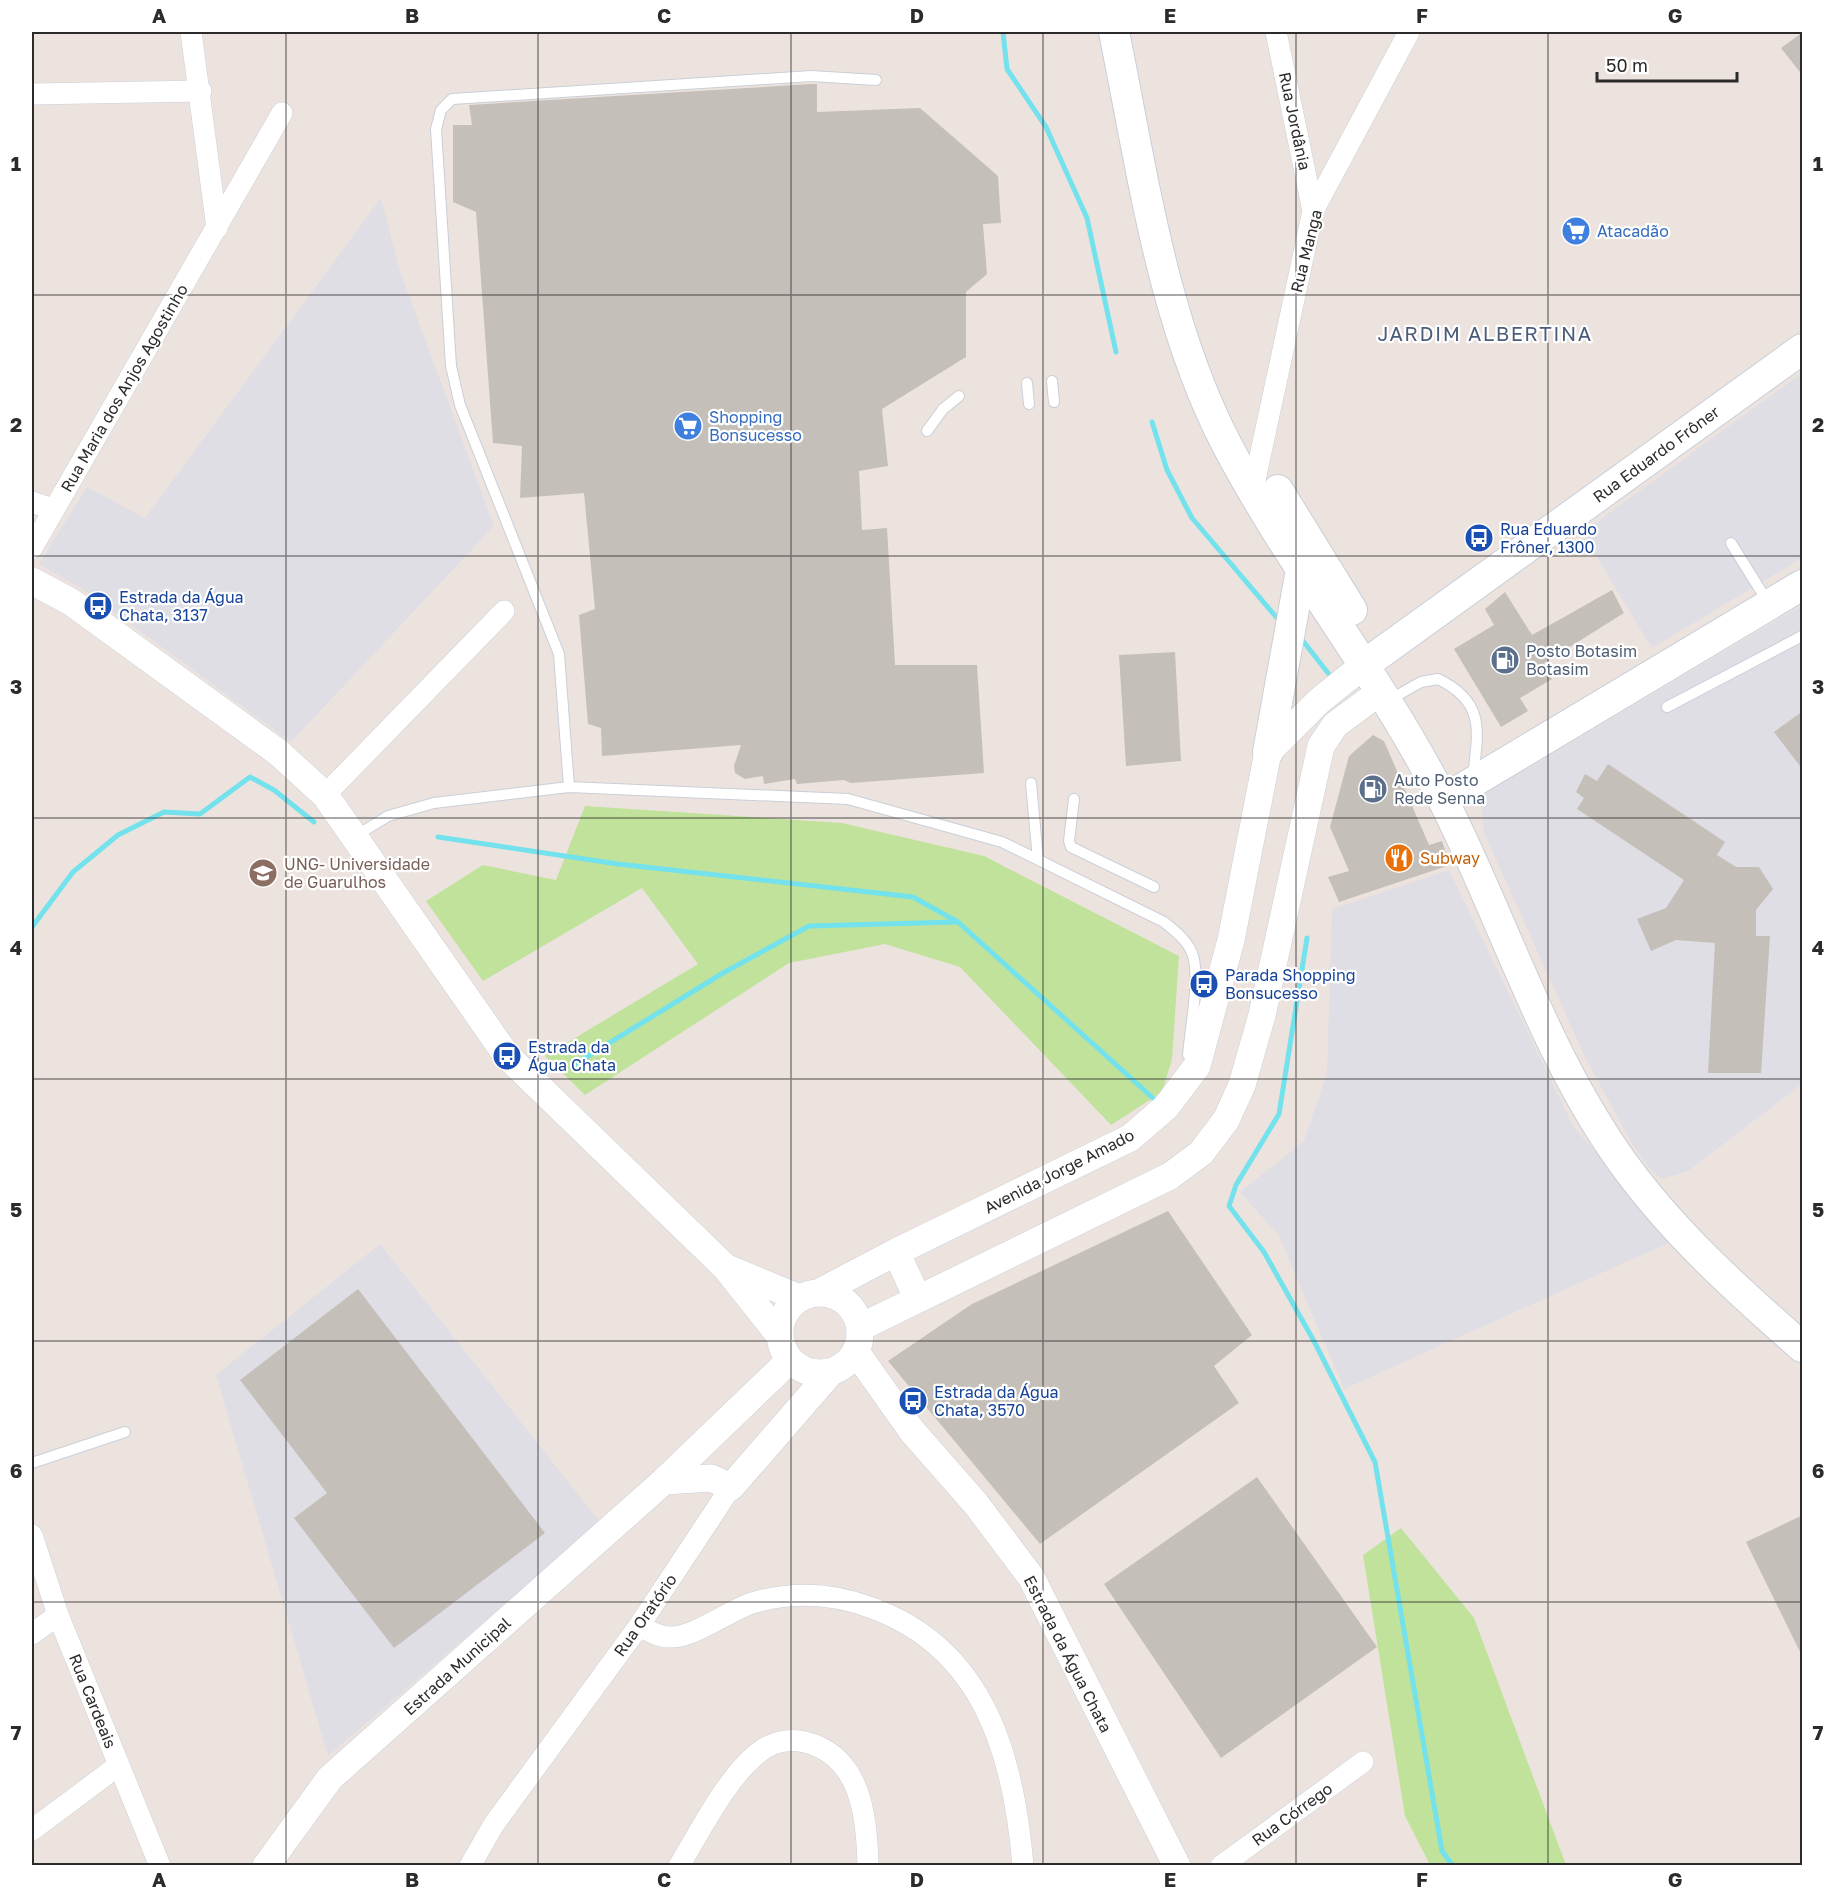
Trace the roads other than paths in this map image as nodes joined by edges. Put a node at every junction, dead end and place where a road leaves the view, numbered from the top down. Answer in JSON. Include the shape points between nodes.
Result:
{"nodes":[{"id":1,"x":191,"y":32,"type":"edge"},
{"id":2,"x":1114,"y":32,"type":"edge"},
{"id":3,"x":1128,"y":32,"type":"edge"},
{"id":4,"x":1276,"y":32,"type":"edge"},
{"id":5,"x":1409,"y":32,"type":"edge"},
{"id":6,"x":876,"y":80,"type":"dead end"},
{"id":7,"x":201,"y":91,"type":"junction"},
{"id":8,"x":32,"y":94,"type":"edge"},
{"id":9,"x":282,"y":113,"type":"dead end"},
{"id":10,"x":1313,"y":211,"type":"junction"},
{"id":11,"x":217,"y":228,"type":"junction"},
{"id":12,"x":1803,"y":349,"type":"edge"},
{"id":13,"x":1052,"y":381,"type":"dead end"},
{"id":14,"x":1027,"y":383,"type":"dead end"},
{"id":15,"x":959,"y":396,"type":"dead end"},
{"id":16,"x":1054,"y":402,"type":"dead end"},
{"id":17,"x":1029,"y":404,"type":"dead end"},
{"id":18,"x":927,"y":431,"type":"dead end"},
{"id":19,"x":1256,"y":475,"type":"junction"},
{"id":20,"x":32,"y":502,"type":"edge"},
{"id":21,"x":52,"y":509,"type":"junction"},
{"id":22,"x":1731,"y":543,"type":"dead end"},
{"id":23,"x":32,"y":548,"type":"edge"},
{"id":24,"x":1301,"y":570,"type":"junction"},
{"id":25,"x":32,"y":581,"type":"edge"},
{"id":26,"x":1803,"y":585,"type":"edge"},
{"id":27,"x":1770,"y":605,"type":"junction"},
{"id":28,"x":504,"y":611,"type":"dead end"},
{"id":29,"x":1803,"y":636,"type":"edge"},
{"id":30,"x":1371,"y":660,"type":"junction"},
{"id":31,"x":1390,"y":694,"type":"junction"},
{"id":32,"x":1667,"y":707,"type":"dead end"},
{"id":33,"x":1268,"y":752,"type":"junction"},
{"id":34,"x":1030,"y":783,"type":"dead end"},
{"id":35,"x":569,"y":787,"type":"junction"},
{"id":36,"x":1458,"y":790,"type":"junction"},
{"id":37,"x":325,"y":795,"type":"junction"},
{"id":38,"x":1074,"y":799,"type":"dead end"},
{"id":39,"x":354,"y":837,"type":"junction"},
{"id":40,"x":1038,"y":860,"type":"junction"},
{"id":41,"x":1154,"y":887,"type":"dead end"},
{"id":42,"x":1186,"y":1083,"type":"junction"},
{"id":43,"x":896,"y":1252,"type":"junction"},
{"id":44,"x":726,"y":1268,"type":"junction"},
{"id":45,"x":810,"y":1295,"type":"junction"},
{"id":46,"x":917,"y":1297,"type":"junction"},
{"id":47,"x":1803,"y":1333,"type":"edge"},
{"id":48,"x":1803,"y":1347,"type":"edge"},
{"id":49,"x":785,"y":1348,"type":"junction"},
{"id":50,"x":846,"y":1355,"type":"junction"},
{"id":51,"x":757,"y":1394,"type":"junction"},
{"id":52,"x":125,"y":1432,"type":"dead end"},
{"id":53,"x":32,"y":1463,"type":"edge"},
{"id":54,"x":664,"y":1481,"type":"junction"},
{"id":55,"x":725,"y":1484,"type":"junction"},
{"id":56,"x":32,"y":1535,"type":"edge"},
{"id":57,"x":58,"y":1616,"type":"junction"},
{"id":58,"x":639,"y":1626,"type":"junction"},
{"id":59,"x":32,"y":1634,"type":"edge"},
{"id":60,"x":1363,"y":1762,"type":"dead end"},
{"id":61,"x":119,"y":1765,"type":"junction"},
{"id":62,"x":32,"y":1830,"type":"edge"},
{"id":63,"x":867,"y":1841,"type":"junction"},
{"id":64,"x":160,"y":1866,"type":"edge"},
{"id":65,"x":266,"y":1866,"type":"edge"},
{"id":66,"x":470,"y":1866,"type":"edge"},
{"id":67,"x":679,"y":1866,"type":"edge"},
{"id":68,"x":852,"y":1866,"type":"edge"},
{"id":69,"x":868,"y":1866,"type":"edge"},
{"id":70,"x":1023,"y":1866,"type":"edge"},
{"id":71,"x":1177,"y":1866,"type":"edge"},
{"id":72,"x":1221,"y":1866,"type":"edge"}],
"edges":[{"from":1,"to":7,"type":"street"},
{"from":2,"to":19,"type":"main road","via":[[1173,306],[1205,398],[1228,447]]},
{"from":3,"to":19,"type":"main road","via":[[1172,225],[1224,403]]},
{"from":4,"to":10,"type":"street","name":"Rua Jordânia"},
{"from":5,"to":10,"type":"street","name":"Rua Manga"},
{"from":6,"to":35,"type":"lane","via":[[811,76],[452,99],[441,110],[436,129],[450,366],[460,405],[559,654]]},
{"from":7,"to":8,"type":"street"},
{"from":7,"to":11,"type":"street"},
{"from":9,"to":11,"type":"street","name":"Rua Maria dos Anjos Agostinho"},
{"from":10,"to":19,"type":"street","name":"Rua Manga"},
{"from":11,"to":21,"type":"street","name":"Rua Maria dos Anjos Agostinho"},
{"from":12,"to":30,"type":"main road","name":"Rua Eduardo Frôner"},
{"from":13,"to":16,"type":"lane"},
{"from":14,"to":17,"type":"lane"},
{"from":15,"to":18,"type":"lane","via":[[943,409]]},
{"from":19,"to":24,"type":"main road"},
{"from":19,"to":30,"type":"main road"},
{"from":20,"to":21,"type":"street"},
{"from":21,"to":23,"type":"street","name":"Rua Maria dos Anjos Agostinho"},
{"from":22,"to":27,"type":"lane"},
{"from":24,"to":30,"type":"main road"},
{"from":24,"to":33,"type":"main road"},
{"from":25,"to":37,"type":"street","via":[[71,602],[279,753]]},
{"from":26,"to":27,"type":"main road"},
{"from":27,"to":36,"type":"main road"},
{"from":28,"to":37,"type":"street"},
{"from":29,"to":32,"type":"lane"},
{"from":30,"to":31,"type":"main road"},
{"from":30,"to":33,"type":"street","via":[[1319,701]]},
{"from":31,"to":36,"type":"main road"},
{"from":31,"to":36,"type":"lane","via":[[1438,679],[1465,697],[1477,718],[1479,735]]},
{"from":31,"to":46,"type":"street","via":[[1335,724],[1321,746],[1262,1016],[1242,1085],[1226,1120],[1201,1153],[1170,1176]]},
{"from":33,"to":42,"type":"street","name":"Avenida Jorge Amado","via":[[1231,940],[1197,1066]]},
{"from":34,"to":40,"type":"lane"},
{"from":35,"to":39,"type":"lane","via":[[434,803],[388,816]]},
{"from":35,"to":40,"type":"lane","via":[[848,799],[1002,842]]},
{"from":36,"to":47,"type":"main road","via":[[1575,1053],[1632,1153],[1746,1287]]},
{"from":36,"to":48,"type":"main road","via":[[1537,1011],[1587,1107],[1618,1156],[1675,1226]]},
{"from":37,"to":39,"type":"street"},
{"from":38,"to":41,"type":"lane","via":[[1071,847]]},
{"from":39,"to":44,"type":"street","via":[[507,1056]]},
{"from":40,"to":42,"type":"lane","via":[[1164,922],[1192,951],[1196,967]]},
{"from":42,"to":43,"type":"street","name":"Avenida Jorge Amado","via":[[1166,1107],[1130,1138]]},
{"from":43,"to":45,"type":"street","name":"Avenida Jorge Amado"},
{"from":43,"to":46,"type":"street"},
{"from":44,"to":45,"type":"street"},
{"from":44,"to":49,"type":"street"},
{"from":45,"to":49,"type":"street","via":[[788,1308],[781,1322]]},
{"from":45,"to":50,"type":"street","via":[[832,1294],[851,1306]]},
{"from":46,"to":50,"type":"street"},
{"from":49,"to":50,"type":"street","via":[[808,1371]]},
{"from":49,"to":51,"type":"street","name":"Estrada Municipal"},
{"from":50,"to":55,"type":"street","name":"Rua Oratório"},
{"from":50,"to":71,"type":"street","name":"Estrada da Água Chata","via":[[976,1504],[1031,1577]]},
{"from":51,"to":54,"type":"street","name":"Estrada Municipal"},
{"from":51,"to":55,"type":"street","via":[[719,1451]]},
{"from":52,"to":53,"type":"lane"},
{"from":54,"to":55,"type":"street","via":[[703,1477]]},
{"from":54,"to":65,"type":"street","name":"Estrada Municipal","via":[[330,1778]]},
{"from":55,"to":58,"type":"street","name":"Rua Oratório"},
{"from":56,"to":57,"type":"street","name":"Rua Cardeais"},
{"from":57,"to":59,"type":"street"},
{"from":57,"to":61,"type":"street","name":"Rua Cardeais"},
{"from":58,"to":66,"type":"street","name":"Rua Oratório","via":[[494,1824]]},
{"from":58,"to":70,"type":"street","via":[[670,1638],[752,1603],[796,1595],[824,1595],[896,1616],[951,1658],[985,1706],[1001,1744],[1013,1789]]},
{"from":60,"to":72,"type":"street","name":"Rua Córrego"},
{"from":61,"to":62,"type":"street"},
{"from":61,"to":64,"type":"street","name":"Rua Cardeais"},
{"from":63,"to":67,"type":"street","via":[[862,1800],[852,1776],[838,1758],[820,1746],[777,1742],[739,1771]]},
{"from":63,"to":68,"type":"street"},
{"from":63,"to":69,"type":"street"}]}
